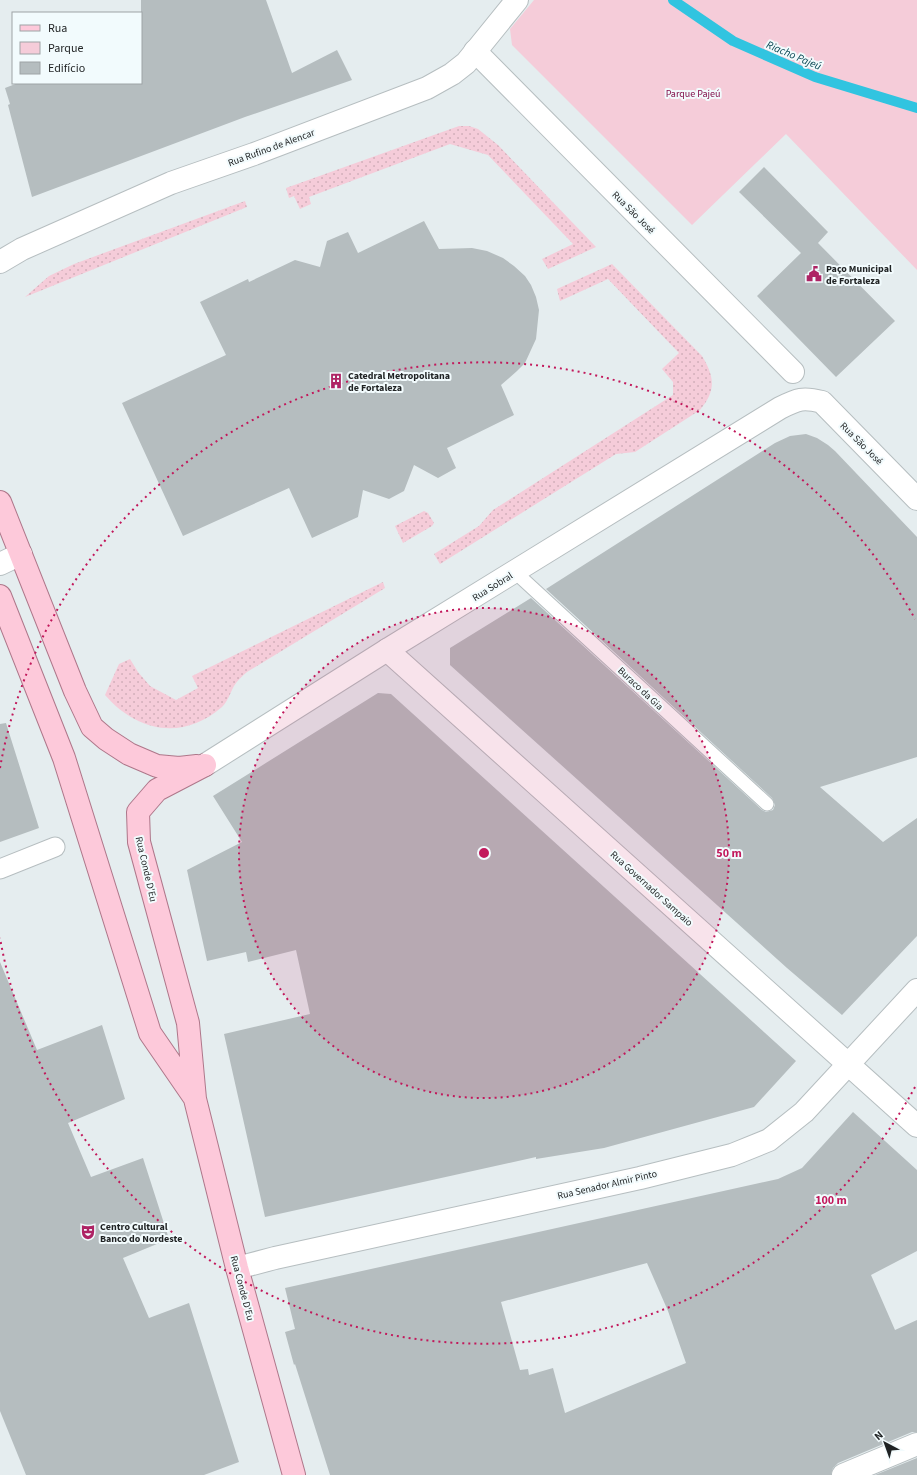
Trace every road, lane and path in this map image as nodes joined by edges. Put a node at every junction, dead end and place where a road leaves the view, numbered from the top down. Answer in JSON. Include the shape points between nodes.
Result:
{"nodes":[{"id":1,"x":517,"y":0,"type":"edge"},
{"id":2,"x":475,"y":51,"type":"junction"},
{"id":3,"x":0,"y":262,"type":"edge"},
{"id":4,"x":793,"y":372,"type":"dead end"},
{"id":5,"x":780,"y":408,"type":"joint"},
{"id":6,"x":917,"y":499,"type":"edge"},
{"id":7,"x":0,"y":502,"type":"edge"},
{"id":8,"x":21,"y":554,"type":"junction"},
{"id":9,"x":0,"y":564,"type":"edge"},
{"id":10,"x":515,"y":572,"type":"junction"},
{"id":11,"x":0,"y":596,"type":"edge"},
{"id":12,"x":387,"y":650,"type":"junction"},
{"id":13,"x":205,"y":765,"type":"junction"},
{"id":14,"x":767,"y":804,"type":"dead end"},
{"id":15,"x":55,"y":847,"type":"dead end"},
{"id":16,"x":0,"y":869,"type":"edge"},
{"id":17,"x":917,"y":990,"type":"edge"},
{"id":18,"x":848,"y":1065,"type":"junction"},
{"id":19,"x":195,"y":1099,"type":"junction"},
{"id":20,"x":917,"y":1126,"type":"edge"},
{"id":21,"x":237,"y":1268,"type":"junction"},
{"id":22,"x":917,"y":1444,"type":"edge"},
{"id":23,"x":294,"y":1475,"type":"edge"},
{"id":24,"x":843,"y":1475,"type":"edge"}],
"edges":[{"from":1,"to":2,"type":"street","name":"Rua Rufino de Alencar"},
{"from":2,"to":3,"type":"street","name":"Rua Rufino de Alencar","via":[[466,63],[452,74],[427,88],[171,183],[22,249]]},
{"from":2,"to":4,"type":"street","name":"Rua São José"},
{"from":5,"to":6,"type":"street","name":"Rua São José","via":[[807,398],[822,402]]},
{"from":5,"to":10,"type":"street","name":"Rua Sobral"},
{"from":7,"to":8,"type":"main road"},
{"from":8,"to":9,"type":"street"},
{"from":8,"to":13,"type":"main road","via":[[75,691],[92,727],[129,754],[157,766],[179,768]]},
{"from":10,"to":12,"type":"street","name":"Rua Sobral"},
{"from":10,"to":14,"type":"lane","name":"Buraco da Gia"},
{"from":11,"to":19,"type":"main road","name":"Rua Conde D'Eu","via":[[64,758],[150,1034]]},
{"from":12,"to":13,"type":"street","name":"Rua Sobral"},
{"from":12,"to":18,"type":"street","name":"Rua Governador Sampaio"},
{"from":13,"to":19,"type":"main road","name":"Rua Conde D'Eu","via":[[157,790],[138,812],[139,842],[188,1023]]},
{"from":15,"to":16,"type":"street"},
{"from":17,"to":18,"type":"street","name":"Rua Senador Almir Pinto"},
{"from":18,"to":20,"type":"street","name":"Rua Governador Sampaio"},
{"from":18,"to":21,"type":"street","name":"Rua Senador Almir Pinto","via":[[804,1112],[769,1140],[732,1155]]},
{"from":19,"to":21,"type":"main road","name":"Rua Conde D'Eu"},
{"from":21,"to":23,"type":"main road","name":"Rua Conde D'Eu"},
{"from":22,"to":24,"type":"street"}]}
